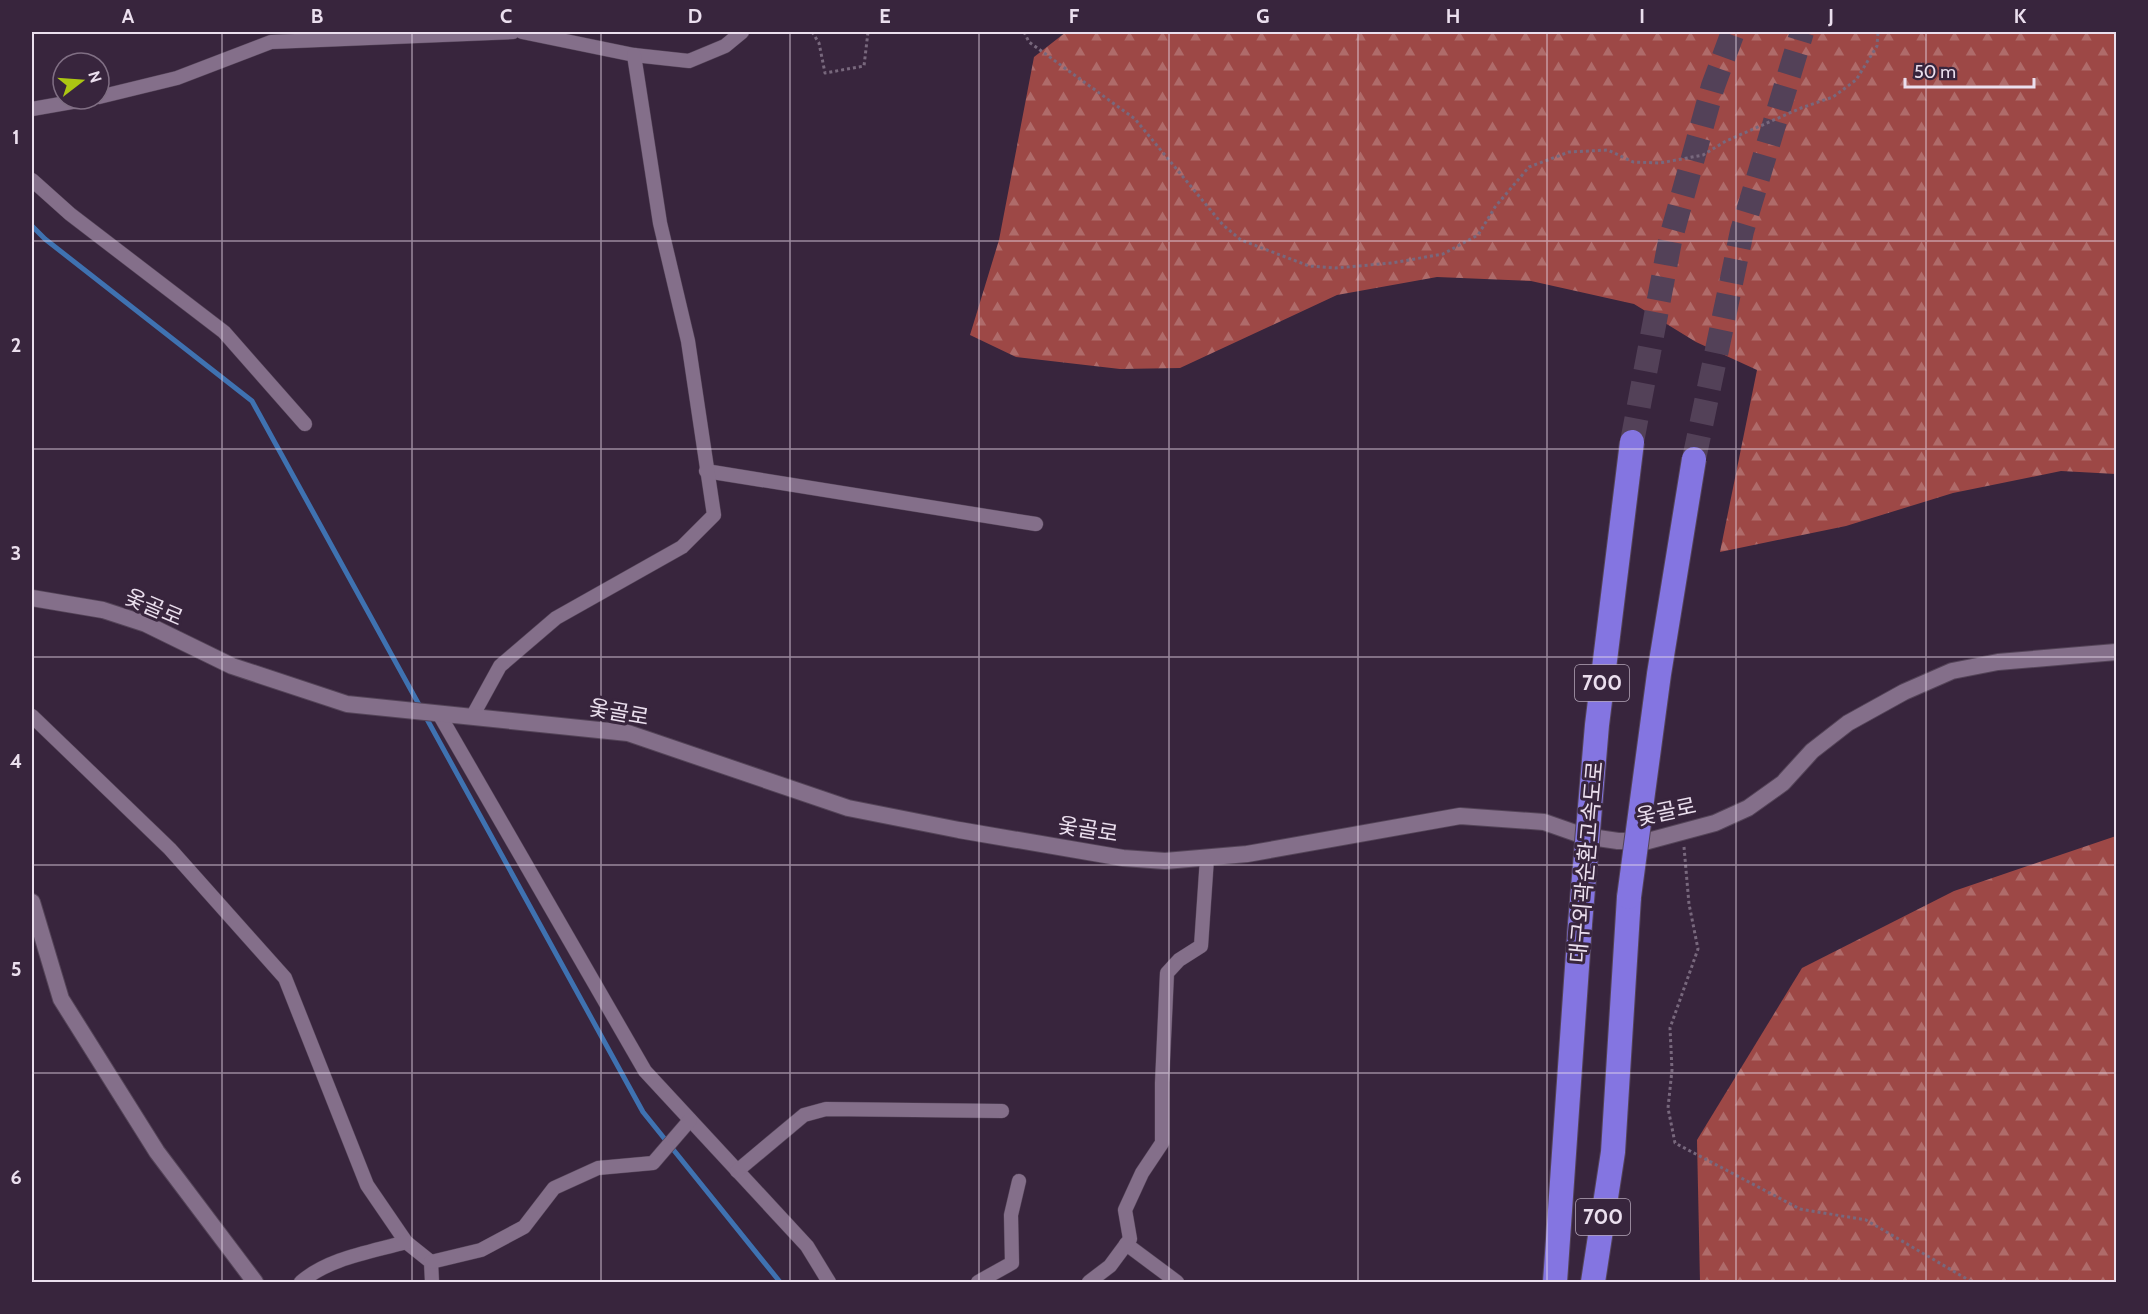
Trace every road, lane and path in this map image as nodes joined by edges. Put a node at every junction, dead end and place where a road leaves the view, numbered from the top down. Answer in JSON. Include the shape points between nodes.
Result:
{"nodes":[{"id":1,"x":513,"y":32,"type":"edge"},
{"id":2,"x":522,"y":32,"type":"edge"},
{"id":3,"x":742,"y":32,"type":"edge"},
{"id":4,"x":812,"y":32,"type":"edge"},
{"id":5,"x":868,"y":32,"type":"edge"},
{"id":6,"x":1024,"y":32,"type":"edge"},
{"id":7,"x":1878,"y":32,"type":"edge"},
{"id":8,"x":634,"y":55,"type":"junction"},
{"id":9,"x":111,"y":94,"type":"edge"},
{"id":10,"x":51,"y":106,"type":"edge"},
{"id":11,"x":32,"y":109,"type":"edge"},
{"id":12,"x":32,"y":180,"type":"edge"},
{"id":13,"x":305,"y":424,"type":"dead end"},
{"id":14,"x":1632,"y":442,"type":"tunnel mouth"},
{"id":15,"x":1694,"y":459,"type":"tunnel mouth"},
{"id":16,"x":706,"y":471,"type":"junction"},
{"id":17,"x":1036,"y":524,"type":"dead end"},
{"id":18,"x":32,"y":598,"type":"edge"},
{"id":19,"x":2116,"y":652,"type":"edge"},
{"id":20,"x":439,"y":714,"type":"junction"},
{"id":21,"x":32,"y":716,"type":"edge"},
{"id":22,"x":471,"y":717,"type":"junction"},
{"id":23,"x":1682,"y":833,"type":"junction"},
{"id":24,"x":1206,"y":858,"type":"junction"},
{"id":25,"x":32,"y":902,"type":"edge"},
{"id":26,"x":1002,"y":1111,"type":"dead end"},
{"id":27,"x":690,"y":1120,"type":"junction"},
{"id":28,"x":1613,"y":1152,"type":"junction"},
{"id":29,"x":737,"y":1171,"type":"junction"},
{"id":30,"x":1019,"y":1181,"type":"dead end"},
{"id":31,"x":406,"y":1242,"type":"junction"},
{"id":32,"x":1126,"y":1244,"type":"junction"},
{"id":33,"x":431,"y":1262,"type":"junction"},
{"id":34,"x":255,"y":1282,"type":"edge"},
{"id":35,"x":301,"y":1282,"type":"edge"},
{"id":36,"x":432,"y":1282,"type":"edge"},
{"id":37,"x":829,"y":1282,"type":"edge"},
{"id":38,"x":978,"y":1282,"type":"edge"},
{"id":39,"x":1089,"y":1282,"type":"edge"},
{"id":40,"x":1177,"y":1282,"type":"edge"},
{"id":41,"x":1555,"y":1282,"type":"edge"},
{"id":42,"x":1593,"y":1282,"type":"edge"},
{"id":43,"x":1611,"y":1282,"type":"edge"},
{"id":44,"x":1972,"y":1282,"type":"edge"}],
"edges":[{"from":1,"to":9,"type":"street","via":[[271,42],[177,78]]},
{"from":2,"to":8,"type":"street"},
{"from":3,"to":8,"type":"street","via":[[725,46],[689,61]]},
{"from":4,"to":5,"type":"path","via":[[819,43],[825,73],[864,66]]},
{"from":6,"to":7,"type":"path","via":[[1029,42],[1135,119],[1223,225],[1241,240],[1308,266],[1335,268],[1443,254],[1479,235],[1495,207],[1528,167],[1569,152],[1608,150],[1633,162],[1660,163],[1703,155],[1726,141],[1833,97],[1856,80],[1877,46]]},
{"from":8,"to":16,"type":"street","via":[[660,223],[688,341]]},
{"from":10,"to":11,"type":"street"},
{"from":12,"to":13,"type":"street","via":[[70,214],[224,332]]},
{"from":14,"to":41,"type":"highway","name":"대구외곽순환고속도로","number":"700","bridge":true,"via":[[1597,726]]},
{"from":15,"to":28,"type":"highway","name":"대구외곽순환고속도로","number":"700","bridge":true,"via":[[1659,674],[1629,897]]},
{"from":16,"to":17,"type":"street"},
{"from":16,"to":22,"type":"street","via":[[714,515],[682,547],[555,618],[500,666]]},
{"from":18,"to":20,"type":"street","name":"옻골로","via":[[103,610],[146,624],[232,666],[347,704]]},
{"from":19,"to":23,"type":"street","name":"옻골로","via":[[1998,662],[1952,671],[1848,723],[1812,751],[1783,783],[1748,808]]},
{"from":20,"to":22,"type":"street","name":"옻골로"},
{"from":20,"to":27,"type":"street","via":[[645,1071]]},
{"from":21,"to":31,"type":"street","via":[[170,849],[285,978],[367,1185]]},
{"from":22,"to":24,"type":"street","name":"옻골로","via":[[628,733],[848,808],[959,830],[1123,858]]},
{"from":23,"to":24,"type":"street","name":"옻골로","via":[[1648,841],[1618,841],[1584,836],[1544,822],[1461,816]]},
{"from":23,"to":44,"type":"path","via":[[1698,949],[1670,1028],[1672,1070],[1668,1108],[1675,1143],[1800,1209],[1866,1220]]},
{"from":24,"to":32,"type":"street","via":[[1201,946],[1167,973],[1162,1143],[1142,1173],[1125,1210],[1130,1239]]},
{"from":25,"to":34,"type":"street","via":[[61,999],[158,1152]]},
{"from":26,"to":29,"type":"street","via":[[826,1109],[804,1115]]},
{"from":27,"to":29,"type":"street"},
{"from":27,"to":33,"type":"street","via":[[653,1163],[598,1168],[554,1188],[524,1227],[481,1250]]},
{"from":28,"to":42,"type":"highway","name":"대구외곽순환고속도로","number":"700"},
{"from":28,"to":43,"type":"highway"},
{"from":29,"to":37,"type":"street","via":[[807,1246]]},
{"from":30,"to":38,"type":"street","via":[[1011,1215],[1012,1263]]},
{"from":31,"to":33,"type":"street"},
{"from":31,"to":35,"type":"street","via":[[339,1261],[314,1271]]},
{"from":32,"to":39,"type":"street","via":[[1110,1266]]},
{"from":32,"to":40,"type":"street"},
{"from":33,"to":36,"type":"street"}]}
